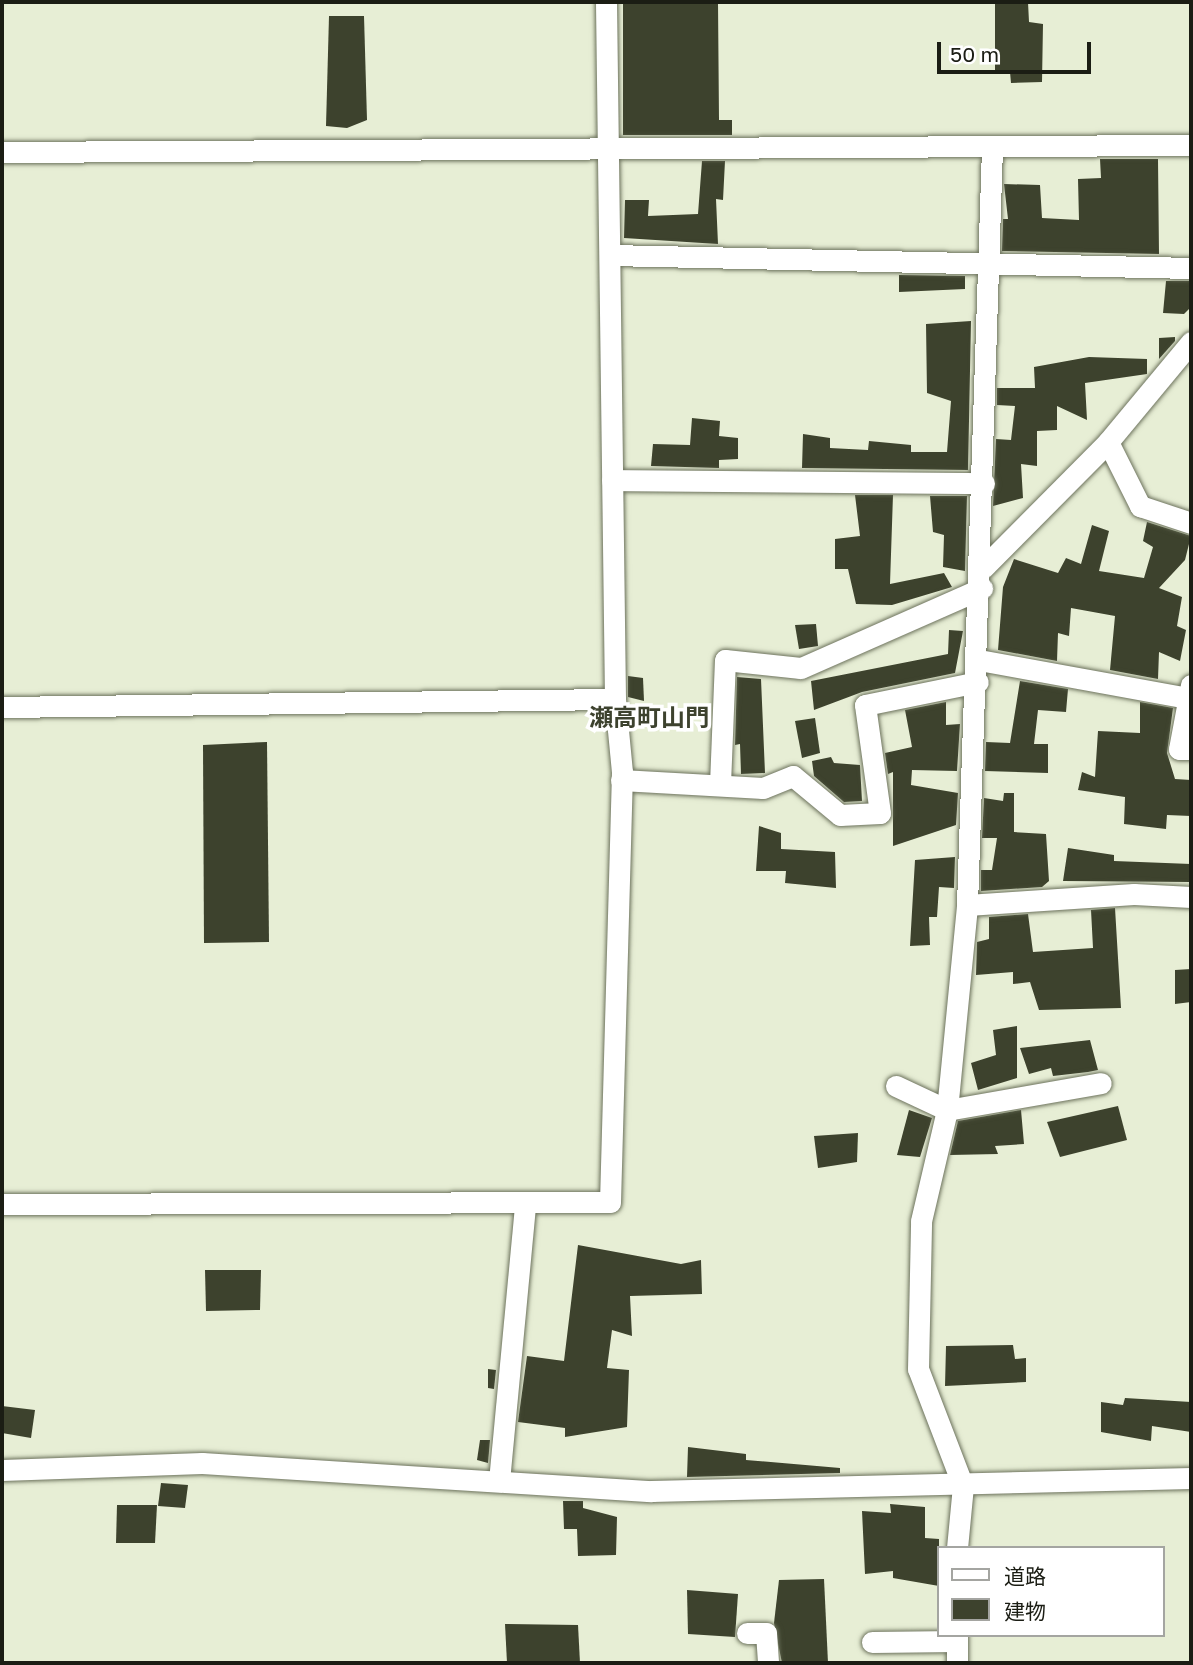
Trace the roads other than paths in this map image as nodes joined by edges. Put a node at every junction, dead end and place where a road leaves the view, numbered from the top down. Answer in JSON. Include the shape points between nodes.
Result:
{"nodes":[{"id":1,"x":606,"y":2,"type":"edge"},
{"id":2,"x":1191,"y":145,"type":"edge"},
{"id":3,"x":992,"y":149,"type":"junction"},
{"id":4,"x":2,"y":152,"type":"edge"},
{"id":5,"x":606,"y":153,"type":"junction"},
{"id":6,"x":610,"y":255,"type":"junction"},
{"id":7,"x":989,"y":262,"type":"junction"},
{"id":8,"x":1191,"y":268,"type":"edge"},
{"id":9,"x":1191,"y":342,"type":"edge"},
{"id":10,"x":1108,"y":442,"type":"junction"},
{"id":11,"x":612,"y":480,"type":"junction"},
{"id":12,"x":985,"y":483,"type":"junction"},
{"id":13,"x":1191,"y":523,"type":"edge"},
{"id":14,"x":982,"y":578,"type":"junction"},
{"id":15,"x":979,"y":660,"type":"junction"},
{"id":16,"x":978,"y":682,"type":"junction"},
{"id":17,"x":1190,"y":692,"type":"edge"},
{"id":18,"x":615,"y":699,"type":"junction"},
{"id":19,"x":2,"y":707,"type":"edge"},
{"id":20,"x":1191,"y":749,"type":"edge"},
{"id":21,"x":621,"y":780,"type":"junction"},
{"id":22,"x":720,"y":784,"type":"junction"},
{"id":23,"x":1191,"y":897,"type":"edge"},
{"id":24,"x":967,"y":905,"type":"junction"},
{"id":25,"x":1101,"y":1083,"type":"dead end"},
{"id":26,"x":896,"y":1086,"type":"dead end"},
{"id":27,"x":947,"y":1110,"type":"junction"},
{"id":28,"x":2,"y":1204,"type":"edge"},
{"id":29,"x":525,"y":1204,"type":"junction"},
{"id":30,"x":2,"y":1470,"type":"edge"},
{"id":31,"x":1191,"y":1478,"type":"edge"},
{"id":32,"x":499,"y":1481,"type":"junction"},
{"id":33,"x":963,"y":1486,"type":"junction"},
{"id":34,"x":957,"y":1546,"type":"edge"},
{"id":35,"x":747,"y":1633,"type":"dead end"},
{"id":36,"x":957,"y":1638,"type":"edge"},
{"id":37,"x":872,"y":1642,"type":"dead end"},
{"id":38,"x":768,"y":1663,"type":"edge"},
{"id":39,"x":957,"y":1663,"type":"edge"}],
"edges":[{"from":1,"to":5,"type":"street"},
{"from":2,"to":3,"type":"street"},
{"from":3,"to":5,"type":"street"},
{"from":3,"to":7,"type":"street"},
{"from":4,"to":5,"type":"street"},
{"from":5,"to":6,"type":"street"},
{"from":6,"to":7,"type":"street"},
{"from":6,"to":11,"type":"street"},
{"from":7,"to":8,"type":"street"},
{"from":7,"to":12,"type":"street"},
{"from":9,"to":10,"type":"street"},
{"from":10,"to":13,"type":"street","via":[[1140,506]]},
{"from":10,"to":14,"type":"street"},
{"from":11,"to":12,"type":"street"},
{"from":11,"to":18,"type":"street"},
{"from":12,"to":14,"type":"street"},
{"from":14,"to":15,"type":"street"},
{"from":14,"to":22,"type":"street","via":[[801,668],[724,660]]},
{"from":15,"to":16,"type":"street"},
{"from":15,"to":17,"type":"street"},
{"from":16,"to":22,"type":"street","via":[[865,705],[880,813],[840,815],[793,776],[763,788]]},
{"from":16,"to":24,"type":"street"},
{"from":17,"to":20,"type":"street","via":[[1179,749]]},
{"from":18,"to":19,"type":"street"},
{"from":18,"to":21,"type":"street"},
{"from":21,"to":22,"type":"street"},
{"from":21,"to":29,"type":"street","via":[[610,1202]]},
{"from":23,"to":24,"type":"street","via":[[1134,894]]},
{"from":24,"to":27,"type":"street"},
{"from":25,"to":27,"type":"street"},
{"from":26,"to":27,"type":"street"},
{"from":27,"to":33,"type":"street","via":[[921,1221],[918,1368]]},
{"from":28,"to":29,"type":"street"},
{"from":29,"to":32,"type":"street"},
{"from":30,"to":32,"type":"street","via":[[202,1463]]},
{"from":31,"to":33,"type":"street"},
{"from":32,"to":33,"type":"street","via":[[651,1491]]},
{"from":33,"to":34,"type":"street"},
{"from":35,"to":38,"type":"street","via":[[766,1633]]},
{"from":36,"to":37,"type":"street"},
{"from":36,"to":39,"type":"street"}]}
